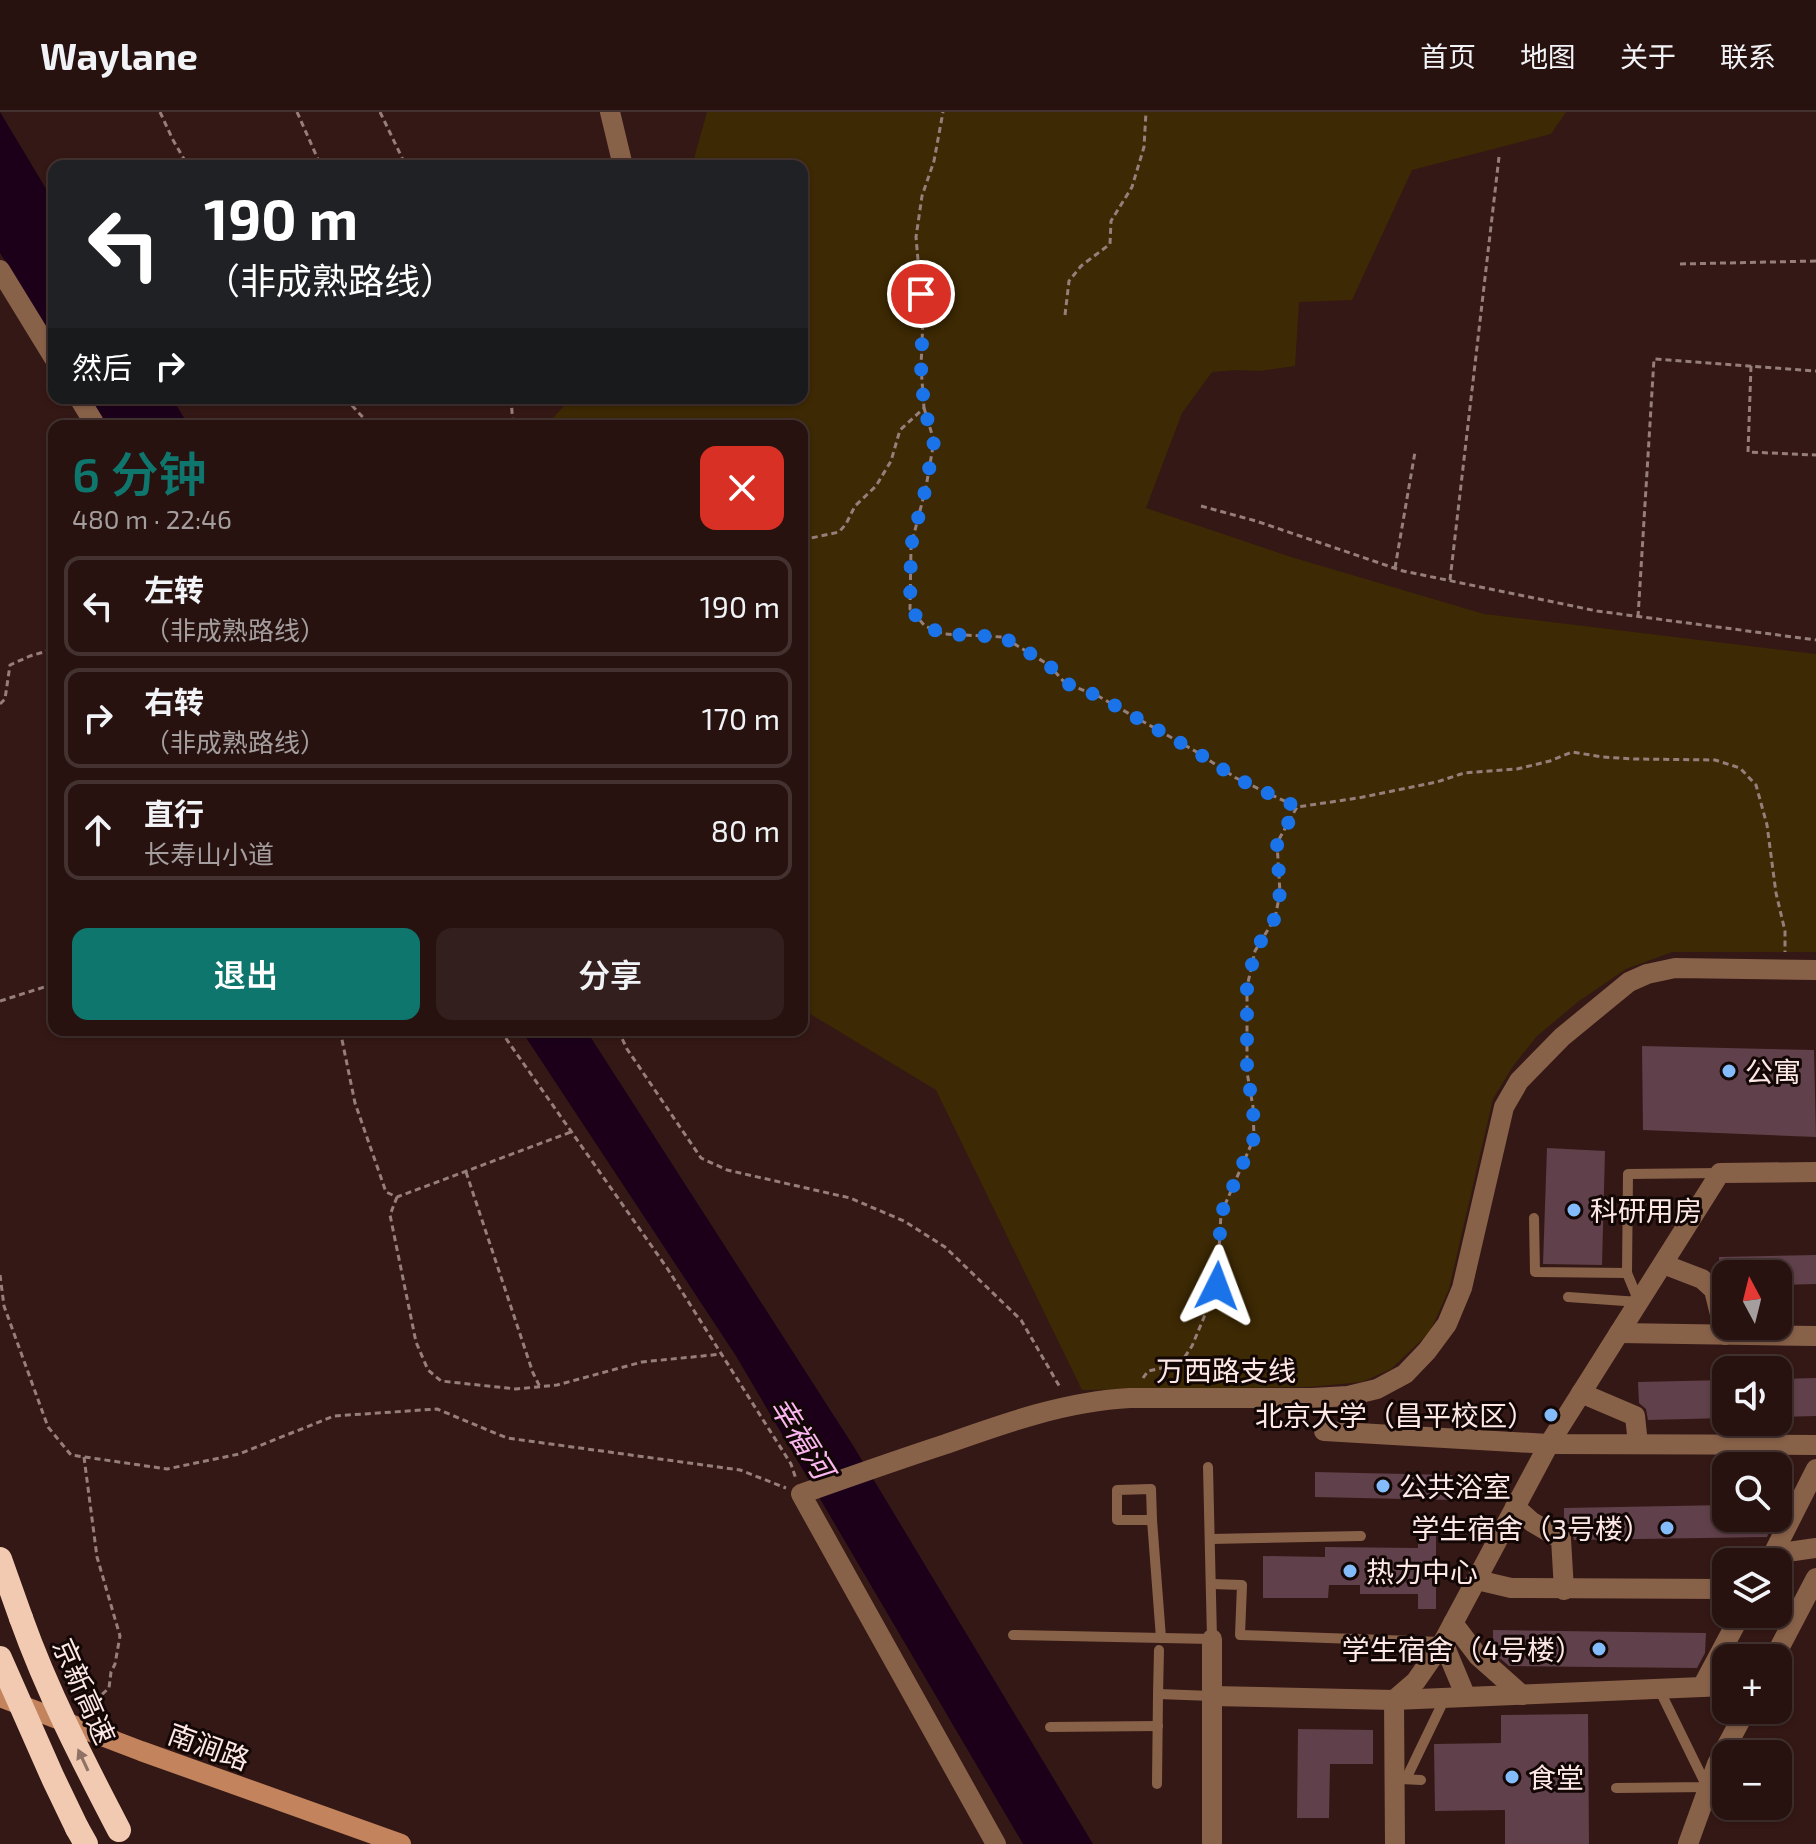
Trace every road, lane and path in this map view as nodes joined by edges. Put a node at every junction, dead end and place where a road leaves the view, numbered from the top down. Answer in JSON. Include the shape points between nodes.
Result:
{"nodes":[{"id":1,"x":160,"y":112,"type":"edge"},
{"id":2,"x":297,"y":112,"type":"edge"},
{"id":3,"x":380,"y":112,"type":"edge"},
{"id":4,"x":610,"y":112,"type":"edge"},
{"id":5,"x":943,"y":112,"type":"edge"},
{"id":6,"x":1146,"y":112,"type":"edge"},
{"id":7,"x":1499,"y":157,"type":"dead end"},
{"id":8,"x":185,"y":160,"type":"edge"},
{"id":9,"x":318,"y":160,"type":"edge"},
{"id":10,"x":403,"y":160,"type":"edge"},
{"id":11,"x":622,"y":160,"type":"edge"},
{"id":12,"x":1816,"y":261,"type":"edge"},
{"id":13,"x":1680,"y":264,"type":"dead end"},
{"id":14,"x":0,"y":270,"type":"edge"},
{"id":15,"x":1065,"y":315,"type":"dead end"},
{"id":16,"x":48,"y":348,"type":"edge"},
{"id":17,"x":1751,"y":366,"type":"junction"},
{"id":18,"x":1816,"y":371,"type":"edge"},
{"id":19,"x":351,"y":404,"type":"edge"},
{"id":20,"x":924,"y":408,"type":"junction"},
{"id":21,"x":365,"y":420,"type":"edge"},
{"id":22,"x":1415,"y":452,"type":"dead end"},
{"id":23,"x":1816,"y":455,"type":"edge"},
{"id":24,"x":1201,"y":506,"type":"dead end"},
{"id":25,"x":808,"y":539,"type":"edge"},
{"id":26,"x":1395,"y":568,"type":"junction"},
{"id":27,"x":1450,"y":580,"type":"junction"},
{"id":28,"x":1638,"y":617,"type":"junction"},
{"id":29,"x":1816,"y":640,"type":"edge"},
{"id":30,"x":48,"y":651,"type":"edge"},
{"id":31,"x":0,"y":704,"type":"edge"},
{"id":32,"x":1297,"y":807,"type":"junction"},
{"id":33,"x":1786,"y":969,"type":"junction"},
{"id":34,"x":1816,"y":970,"type":"edge"},
{"id":35,"x":48,"y":986,"type":"edge"},
{"id":36,"x":0,"y":1001,"type":"edge"},
{"id":37,"x":341,"y":1036,"type":"edge"},
{"id":38,"x":504,"y":1036,"type":"edge"},
{"id":39,"x":621,"y":1036,"type":"edge"},
{"id":40,"x":571,"y":1132,"type":"junction"},
{"id":41,"x":466,"y":1172,"type":"junction"},
{"id":42,"x":1816,"y":1172,"type":"edge"},
{"id":43,"x":1720,"y":1173,"type":"junction"},
{"id":44,"x":397,"y":1197,"type":"junction"},
{"id":45,"x":1534,"y":1218,"type":"dead end"},
{"id":46,"x":1663,"y":1264,"type":"junction"},
{"id":47,"x":1627,"y":1273,"type":"junction"},
{"id":48,"x":0,"y":1275,"type":"edge"},
{"id":49,"x":1712,"y":1288,"type":"edge"},
{"id":50,"x":1568,"y":1297,"type":"dead end"},
{"id":51,"x":1639,"y":1302,"type":"junction"},
{"id":52,"x":1619,"y":1333,"type":"junction"},
{"id":53,"x":1712,"y":1335,"type":"edge"},
{"id":54,"x":1792,"y":1336,"type":"edge"},
{"id":55,"x":1816,"y":1336,"type":"edge"},
{"id":56,"x":722,"y":1354,"type":"junction"},
{"id":57,"x":540,"y":1387,"type":"junction"},
{"id":58,"x":1581,"y":1393,"type":"junction"},
{"id":59,"x":1130,"y":1398,"type":"junction"},
{"id":60,"x":1071,"y":1406,"type":"junction"},
{"id":61,"x":1324,"y":1431,"type":"dead end"},
{"id":62,"x":1549,"y":1444,"type":"junction"},
{"id":63,"x":1638,"y":1444,"type":"junction"},
{"id":64,"x":1816,"y":1445,"type":"edge"},
{"id":65,"x":84,"y":1457,"type":"junction"},
{"id":66,"x":1208,"y":1467,"type":"dead end"},
{"id":67,"x":1816,"y":1469,"type":"edge"},
{"id":68,"x":801,"y":1494,"type":"junction"},
{"id":69,"x":1515,"y":1507,"type":"junction"},
{"id":70,"x":1152,"y":1520,"type":"junction"},
{"id":71,"x":1361,"y":1536,"type":"dead end"},
{"id":72,"x":1210,"y":1539,"type":"junction"},
{"id":73,"x":1776,"y":1548,"type":"edge"},
{"id":74,"x":1816,"y":1548,"type":"edge"},
{"id":75,"x":1792,"y":1553,"type":"edge"},
{"id":76,"x":0,"y":1559,"type":"edge"},
{"id":77,"x":1816,"y":1578,"type":"edge"},
{"id":78,"x":1477,"y":1580,"type":"junction"},
{"id":79,"x":1211,"y":1584,"type":"junction"},
{"id":80,"x":1712,"y":1589,"type":"edge"},
{"id":81,"x":1564,"y":1590,"type":"junction"},
{"id":82,"x":1453,"y":1623,"type":"junction"},
{"id":83,"x":1734,"y":1628,"type":"edge"},
{"id":84,"x":1013,"y":1635,"type":"dead end"},
{"id":85,"x":1161,"y":1638,"type":"junction"},
{"id":86,"x":1212,"y":1639,"type":"junction"},
{"id":87,"x":1443,"y":1642,"type":"junction"},
{"id":88,"x":1781,"y":1644,"type":"edge"},
{"id":89,"x":1159,"y":1650,"type":"dead end"},
{"id":90,"x":0,"y":1658,"type":"edge"},
{"id":91,"x":1702,"y":1687,"type":"junction"},
{"id":92,"x":1712,"y":1687,"type":"edge"},
{"id":93,"x":1659,"y":1689,"type":"junction"},
{"id":94,"x":1158,"y":1694,"type":"junction"},
{"id":95,"x":1522,"y":1695,"type":"junction"},
{"id":96,"x":1212,"y":1696,"type":"junction"},
{"id":97,"x":0,"y":1697,"type":"edge"},
{"id":98,"x":1466,"y":1697,"type":"junction"},
{"id":99,"x":1445,"y":1698,"type":"junction"},
{"id":100,"x":1394,"y":1700,"type":"junction"},
{"id":101,"x":1738,"y":1724,"type":"edge"},
{"id":102,"x":1158,"y":1726,"type":"junction"},
{"id":103,"x":1050,"y":1727,"type":"dead end"},
{"id":104,"x":82,"y":1729,"type":"junction"},
{"id":105,"x":1400,"y":1779,"type":"junction"},
{"id":106,"x":1421,"y":1780,"type":"dead end"},
{"id":107,"x":1157,"y":1784,"type":"dead end"},
{"id":108,"x":1707,"y":1787,"type":"junction"},
{"id":109,"x":1616,"y":1788,"type":"dead end"},
{"id":110,"x":122,"y":1837,"type":"edge"},
{"id":111,"x":82,"y":1839,"type":"edge"},
{"id":112,"x":401,"y":1844,"type":"edge"},
{"id":113,"x":996,"y":1844,"type":"edge"},
{"id":114,"x":1212,"y":1844,"type":"edge"},
{"id":115,"x":1395,"y":1844,"type":"edge"},
{"id":116,"x":1688,"y":1844,"type":"edge"}],
"edges":[{"from":1,"to":8,"type":"path"},
{"from":2,"to":9,"type":"path"},
{"from":3,"to":10,"type":"path"},
{"from":4,"to":11,"type":"street"},
{"from":5,"to":20,"type":"path","via":[[916,237]]},
{"from":6,"to":15,"type":"path","via":[[1144,147],[1132,187],[1111,221],[1110,244],[1069,281]]},
{"from":7,"to":27,"type":"path"},
{"from":12,"to":13,"type":"path"},
{"from":14,"to":16,"type":"street"},
{"from":17,"to":18,"type":"path"},
{"from":17,"to":23,"type":"path","via":[[1748,452]]},
{"from":17,"to":28,"type":"path","via":[[1654,359]]},
{"from":19,"to":21,"type":"path"},
{"from":20,"to":25,"type":"path","via":[[900,430],[891,461],[839,532]]},
{"from":20,"to":32,"type":"path","via":[[934,441],[911,546],[910,609],[925,626],[944,634],[1003,637],[1049,665],[1065,683],[1112,703],[1236,778]]},
{"from":22,"to":26,"type":"path"},
{"from":24,"to":26,"type":"path"},
{"from":26,"to":27,"type":"path"},
{"from":27,"to":28,"type":"path"},
{"from":28,"to":29,"type":"path"},
{"from":30,"to":31,"type":"path","via":[[10,665]]},
{"from":32,"to":33,"type":"path","via":[[1464,773],[1517,769],[1572,752],[1715,760],[1740,768],[1756,785],[1767,825]]},
{"from":32,"to":59,"type":"path","via":[[1277,843],[1280,893],[1275,918],[1255,951],[1247,987],[1254,1138],[1221,1214],[1217,1286],[1180,1364],[1148,1371]]},
{"from":33,"to":34,"type":"street","name":"万西路支线"},
{"from":33,"to":59,"type":"street","name":"万西路支线","via":[[1675,968],[1647,974],[1629,982],[1562,1037],[1519,1081],[1504,1107],[1462,1288],[1447,1324],[1405,1374],[1348,1396]]},
{"from":35,"to":36,"type":"path"},
{"from":37,"to":44,"type":"path","via":[[355,1103],[386,1192]]},
{"from":38,"to":40,"type":"path"},
{"from":39,"to":60,"type":"path","via":[[701,1158],[727,1170],[850,1198],[904,1221],[945,1247],[1021,1320]]},
{"from":40,"to":41,"type":"path"},
{"from":40,"to":56,"type":"path"},
{"from":41,"to":44,"type":"path"},
{"from":41,"to":57,"type":"path"},
{"from":42,"to":43,"type":"street"},
{"from":43,"to":46,"type":"street"},
{"from":43,"to":47,"type":"lane","via":[[1628,1174]]},
{"from":44,"to":57,"type":"path","via":[[390,1215],[416,1342],[428,1370],[441,1381]]},
{"from":45,"to":47,"type":"lane","via":[[1535,1272]]},
{"from":46,"to":49,"type":"street"},
{"from":46,"to":51,"type":"street"},
{"from":47,"to":51,"type":"lane"},
{"from":48,"to":65,"type":"path","via":[[4,1306],[48,1427],[71,1455]]},
{"from":50,"to":51,"type":"lane"},
{"from":51,"to":52,"type":"street"},
{"from":52,"to":53,"type":"street"},
{"from":52,"to":58,"type":"street"},
{"from":54,"to":55,"type":"street"},
{"from":56,"to":57,"type":"path","via":[[642,1362]]},
{"from":56,"to":68,"type":"path","via":[[791,1464]]},
{"from":58,"to":62,"type":"street"},
{"from":58,"to":63,"type":"street","via":[[1635,1416]]},
{"from":59,"to":60,"type":"street","name":"万西路支线"},
{"from":60,"to":68,"type":"street","name":"万西路支线"},
{"from":61,"to":62,"type":"street"},
{"from":62,"to":63,"type":"street"},
{"from":62,"to":69,"type":"street"},
{"from":63,"to":64,"type":"street"},
{"from":65,"to":68,"type":"path","via":[[167,1469],[239,1454],[334,1416],[437,1409],[507,1438],[740,1470]]},
{"from":65,"to":104,"type":"path","via":[[97,1557],[120,1636],[109,1688]]},
{"from":66,"to":72,"type":"lane"},
{"from":67,"to":73,"type":"street"},
{"from":68,"to":113,"type":"street"},
{"from":69,"to":78,"type":"street"},
{"from":69,"to":81,"type":"street","via":[[1561,1539]]},
{"from":70,"to":70,"type":"lane","via":[[1117,1520],[1117,1490],[1151,1489]]},
{"from":70,"to":85,"type":"lane"},
{"from":71,"to":72,"type":"lane"},
{"from":72,"to":79,"type":"lane"},
{"from":74,"to":75,"type":"street"},
{"from":110,"to":76,"type":"highway","name":"京新高速","one_way":true,"bridge":true,"via":[[29,1641]]},
{"from":77,"to":88,"type":"street"},
{"from":78,"to":81,"type":"street","via":[[1511,1588]]},
{"from":78,"to":82,"type":"street"},
{"from":79,"to":86,"type":"lane"},
{"from":79,"to":87,"type":"lane","via":[[1242,1585],[1240,1635]]},
{"from":80,"to":81,"type":"street"},
{"from":82,"to":87,"type":"street"},
{"from":82,"to":95,"type":"street","via":[[1478,1656]]},
{"from":83,"to":91,"type":"street"},
{"from":84,"to":85,"type":"lane"},
{"from":85,"to":86,"type":"lane"},
{"from":86,"to":96,"type":"street"},
{"from":87,"to":98,"type":"street"},
{"from":87,"to":100,"type":"street","via":[[1416,1681]]},
{"from":89,"to":94,"type":"lane"},
{"from":90,"to":111,"type":"highway","bridge":true},
{"from":91,"to":92,"type":"street"},
{"from":91,"to":93,"type":"street"},
{"from":93,"to":95,"type":"street"},
{"from":93,"to":108,"type":"lane"},
{"from":94,"to":96,"type":"lane"},
{"from":94,"to":102,"type":"lane"},
{"from":95,"to":98,"type":"street"},
{"from":96,"to":100,"type":"street"},
{"from":96,"to":114,"type":"street"},
{"from":97,"to":104,"type":"main road","name":"南涧路"},
{"from":98,"to":99,"type":"street"},
{"from":99,"to":100,"type":"street"},
{"from":99,"to":105,"type":"lane"},
{"from":100,"to":105,"type":"street"},
{"from":101,"to":108,"type":"street"},
{"from":102,"to":103,"type":"lane"},
{"from":102,"to":107,"type":"lane"},
{"from":104,"to":112,"type":"main road","name":"南涧路"},
{"from":105,"to":106,"type":"lane"},
{"from":105,"to":115,"type":"street"},
{"from":108,"to":109,"type":"lane"},
{"from":108,"to":116,"type":"street"}]}
